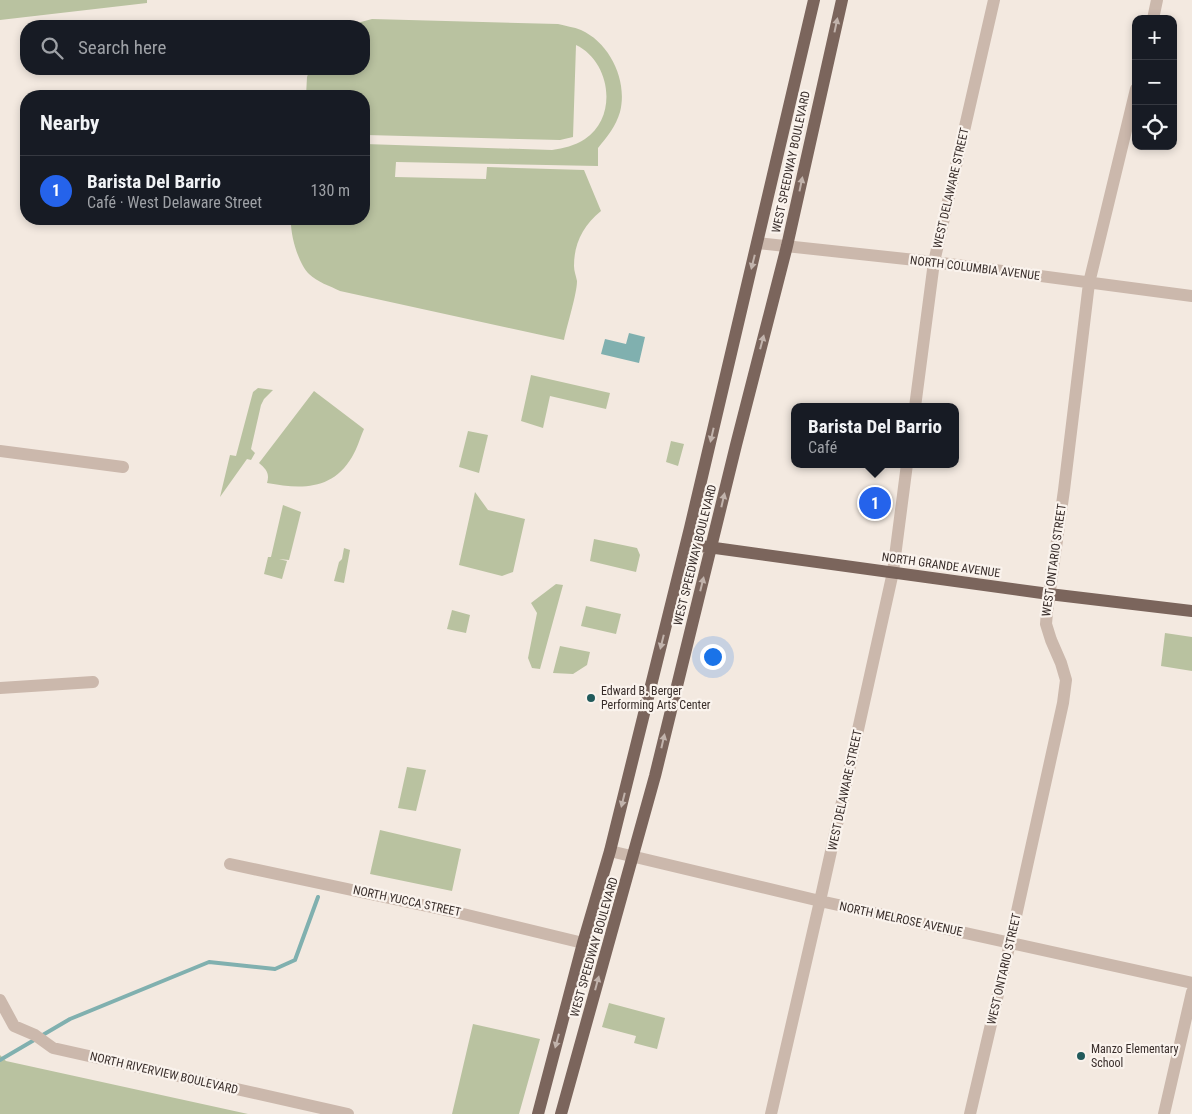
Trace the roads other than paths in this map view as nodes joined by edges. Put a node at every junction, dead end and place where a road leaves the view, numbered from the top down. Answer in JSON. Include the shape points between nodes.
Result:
{"nodes":[{"id":1,"x":814,"y":0,"type":"edge"},
{"id":2,"x":842,"y":0,"type":"edge"},
{"id":3,"x":994,"y":0,"type":"edge"},
{"id":4,"x":1157,"y":0,"type":"edge"},
{"id":5,"x":1154,"y":15,"type":"edge"},
{"id":6,"x":1132,"y":104,"type":"edge"},
{"id":7,"x":758,"y":243,"type":"junction"},
{"id":8,"x":787,"y":246,"type":"junction"},
{"id":9,"x":934,"y":262,"type":"junction"},
{"id":10,"x":1088,"y":283,"type":"junction"},
{"id":11,"x":1192,"y":296,"type":"edge"},
{"id":12,"x":916,"y":403,"type":"edge"},
{"id":13,"x":0,"y":451,"type":"edge"},
{"id":14,"x":123,"y":467,"type":"dead end"},
{"id":15,"x":906,"y":468,"type":"edge"},
{"id":16,"x":686,"y":544,"type":"junction"},
{"id":17,"x":712,"y":547,"type":"junction"},
{"id":18,"x":893,"y":572,"type":"junction"},
{"id":19,"x":1049,"y":594,"type":"junction"},
{"id":20,"x":1192,"y":611,"type":"edge"},
{"id":21,"x":93,"y":682,"type":"dead end"},
{"id":22,"x":0,"y":688,"type":"edge"},
{"id":23,"x":610,"y":851,"type":"junction"},
{"id":24,"x":634,"y":857,"type":"junction"},
{"id":25,"x":230,"y":864,"type":"dead end"},
{"id":26,"x":820,"y":901,"type":"junction"},
{"id":27,"x":584,"y":943,"type":"junction"},
{"id":28,"x":1010,"y":943,"type":"junction"},
{"id":29,"x":1192,"y":983,"type":"edge"},
{"id":30,"x":1192,"y":992,"type":"edge"},
{"id":31,"x":0,"y":1000,"type":"edge"},
{"id":32,"x":348,"y":1114,"type":"edge"},
{"id":33,"x":538,"y":1114,"type":"edge"},
{"id":34,"x":562,"y":1114,"type":"edge"},
{"id":35,"x":771,"y":1114,"type":"edge"},
{"id":36,"x":970,"y":1114,"type":"edge"},
{"id":37,"x":1164,"y":1114,"type":"edge"}],
"edges":[{"from":1,"to":7,"type":"main road","name":"WEST SPEEDWAY BOULEVARD"},
{"from":8,"to":2,"type":"main road","name":"WEST SPEEDWAY BOULEVARD","one_way":true},
{"from":3,"to":9,"type":"street","name":"WEST DELAWARE STREET"},
{"from":4,"to":5,"type":"street"},
{"from":6,"to":10,"type":"street","name":"WEST ONTARIO STREET"},
{"from":7,"to":8,"type":"street","name":"NORTH COLUMBIA AVENUE"},
{"from":7,"to":16,"type":"main road","name":"WEST SPEEDWAY BOULEVARD","one_way":true},
{"from":8,"to":9,"type":"street","name":"NORTH COLUMBIA AVENUE"},
{"from":17,"to":8,"type":"main road","name":"WEST SPEEDWAY BOULEVARD","one_way":true},
{"from":9,"to":10,"type":"street","name":"NORTH COLUMBIA AVENUE"},
{"from":9,"to":12,"type":"street","name":"WEST DELAWARE STREET"},
{"from":10,"to":11,"type":"street","name":"NORTH COLUMBIA AVENUE"},
{"from":10,"to":19,"type":"street","name":"WEST ONTARIO STREET"},
{"from":13,"to":14,"type":"street"},
{"from":15,"to":18,"type":"street","name":"WEST DELAWARE STREET"},
{"from":16,"to":17,"type":"main road","name":"NORTH GRANDE AVENUE"},
{"from":16,"to":23,"type":"main road","name":"WEST SPEEDWAY BOULEVARD","one_way":true},
{"from":17,"to":18,"type":"main road","name":"NORTH GRANDE AVENUE"},
{"from":24,"to":17,"type":"main road","name":"WEST SPEEDWAY BOULEVARD","one_way":true},
{"from":18,"to":19,"type":"main road","name":"NORTH GRANDE AVENUE"},
{"from":18,"to":26,"type":"street","name":"WEST DELAWARE STREET"},
{"from":19,"to":20,"type":"main road","name":"NORTH GRANDE AVENUE"},
{"from":19,"to":28,"type":"street","name":"WEST ONTARIO STREET","via":[[1046,624],[1066,680]]},
{"from":21,"to":22,"type":"street"},
{"from":23,"to":24,"type":"street","name":"NORTH MELROSE AVENUE"},
{"from":23,"to":27,"type":"main road","name":"WEST SPEEDWAY BOULEVARD"},
{"from":24,"to":26,"type":"street","name":"NORTH MELROSE AVENUE"},
{"from":34,"to":24,"type":"main road","name":"WEST SPEEDWAY BOULEVARD","one_way":true},
{"from":25,"to":27,"type":"street","name":"NORTH YUCCA STREET"},
{"from":26,"to":28,"type":"street","name":"NORTH MELROSE AVENUE"},
{"from":26,"to":35,"type":"street","name":"WEST DELAWARE STREET"},
{"from":27,"to":33,"type":"main road","name":"WEST SPEEDWAY BOULEVARD","one_way":true},
{"from":28,"to":29,"type":"street","name":"NORTH MELROSE AVENUE"},
{"from":28,"to":36,"type":"street","name":"WEST ONTARIO STREET"},
{"from":30,"to":37,"type":"street"},
{"from":31,"to":32,"type":"street","name":"NORTH RIVERVIEW BOULEVARD","via":[[14,1026],[53,1048]]}]}
